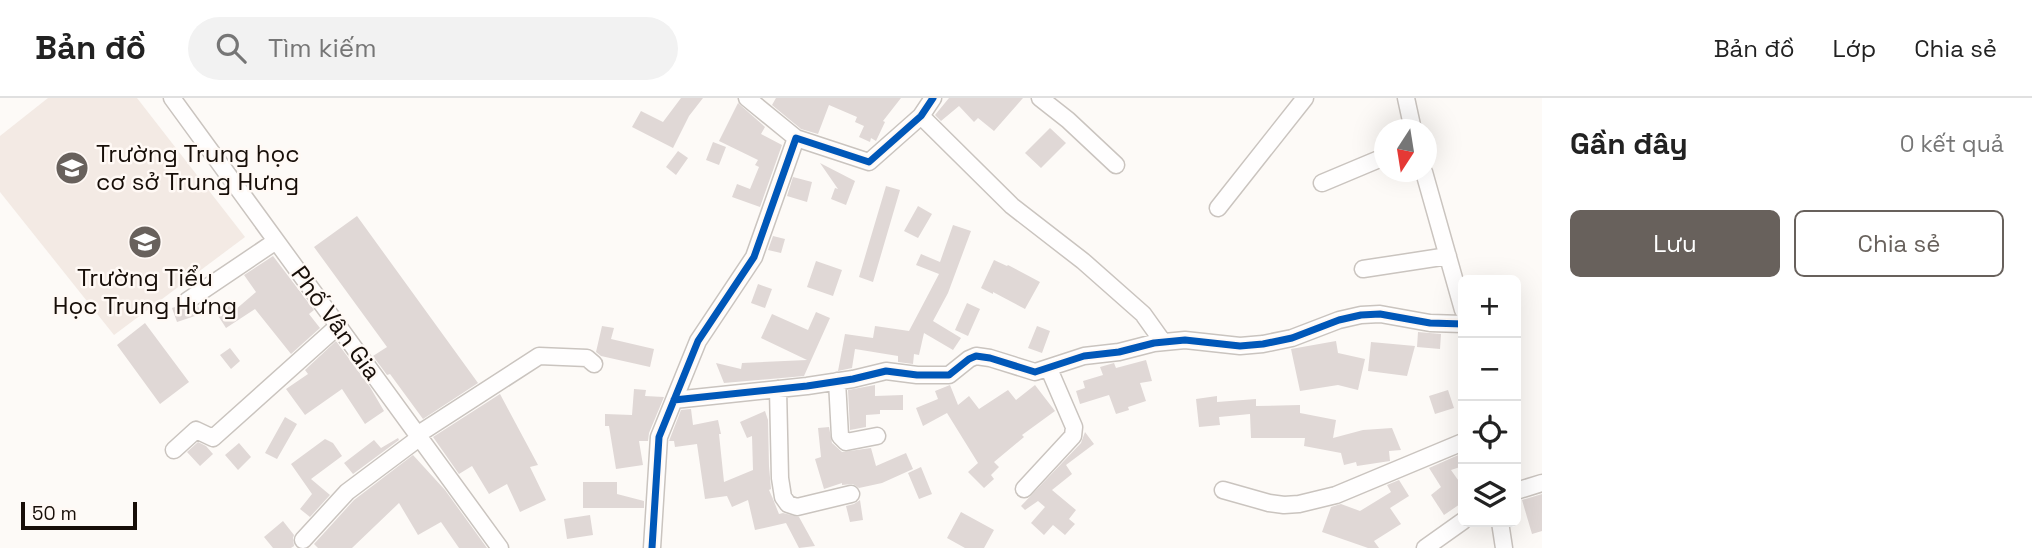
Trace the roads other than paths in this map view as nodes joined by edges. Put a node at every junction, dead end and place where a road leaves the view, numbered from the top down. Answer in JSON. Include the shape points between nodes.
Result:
{"nodes":[{"id":1,"x":172,"y":98,"type":"edge"},
{"id":2,"x":747,"y":98,"type":"edge"},
{"id":3,"x":933,"y":98,"type":"edge"},
{"id":4,"x":1040,"y":98,"type":"edge"},
{"id":5,"x":1305,"y":98,"type":"edge"},
{"id":6,"x":1406,"y":98,"type":"edge"},
{"id":7,"x":921,"y":116,"type":"junction"},
{"id":8,"x":1411,"y":119,"type":"edge"},
{"id":9,"x":796,"y":138,"type":"junction"},
{"id":10,"x":1374,"y":162,"type":"edge"},
{"id":11,"x":1116,"y":165,"type":"dead end"},
{"id":12,"x":1427,"y":182,"type":"edge"},
{"id":13,"x":1322,"y":183,"type":"dead end"},
{"id":14,"x":1218,"y":208,"type":"dead end"},
{"id":15,"x":276,"y":241,"type":"junction"},
{"id":16,"x":1448,"y":256,"type":"junction"},
{"id":17,"x":1363,"y":269,"type":"dead end"},
{"id":18,"x":1458,"y":292,"type":"edge"},
{"id":19,"x":187,"y":301,"type":"dead end"},
{"id":20,"x":1458,"y":324,"type":"edge"},
{"id":21,"x":338,"y":326,"type":"junction"},
{"id":22,"x":1163,"y":342,"type":"junction"},
{"id":23,"x":594,"y":364,"type":"dead end"},
{"id":24,"x":1049,"y":369,"type":"junction"},
{"id":25,"x":837,"y":381,"type":"junction"},
{"id":26,"x":778,"y":389,"type":"junction"},
{"id":27,"x":674,"y":400,"type":"junction"},
{"id":28,"x":418,"y":436,"type":"junction"},
{"id":29,"x":877,"y":436,"type":"dead end"},
{"id":30,"x":1458,"y":444,"type":"edge"},
{"id":31,"x":174,"y":450,"type":"dead end"},
{"id":32,"x":1542,"y":483,"type":"edge"},
{"id":33,"x":1024,"y":489,"type":"dead end"},
{"id":34,"x":1521,"y":489,"type":"edge"},
{"id":35,"x":1223,"y":490,"type":"dead end"},
{"id":36,"x":851,"y":494,"type":"dead end"},
{"id":37,"x":1458,"y":525,"type":"edge"},
{"id":38,"x":1501,"y":527,"type":"edge"},
{"id":39,"x":303,"y":540,"type":"dead end"},
{"id":40,"x":500,"y":548,"type":"edge"},
{"id":41,"x":652,"y":548,"type":"edge"},
{"id":42,"x":1425,"y":548,"type":"edge"},
{"id":43,"x":1504,"y":548,"type":"edge"}],
"edges":[{"from":1,"to":15,"type":"street","name":"Phố Vân Gia"},
{"from":2,"to":9,"type":"street"},
{"from":3,"to":7,"type":"street"},
{"from":4,"to":11,"type":"street"},
{"from":5,"to":14,"type":"street"},
{"from":6,"to":8,"type":"street"},
{"from":7,"to":9,"type":"street","via":[[869,162]]},
{"from":7,"to":22,"type":"street","via":[[1012,206],[1135,305]]},
{"from":9,"to":27,"type":"street","via":[[754,257],[698,341]]},
{"from":10,"to":13,"type":"street"},
{"from":12,"to":16,"type":"street"},
{"from":15,"to":19,"type":"street"},
{"from":15,"to":21,"type":"street","name":"Phố Vân Gia"},
{"from":16,"to":17,"type":"street"},
{"from":16,"to":18,"type":"street"},
{"from":20,"to":22,"type":"street","via":[[1381,314],[1339,320],[1263,344]]},
{"from":21,"to":28,"type":"street","name":"Phố Vân Gia"},
{"from":21,"to":31,"type":"street","via":[[213,438],[196,430]]},
{"from":22,"to":24,"type":"street","via":[[1084,356]]},
{"from":23,"to":28,"type":"street","via":[[587,358],[540,356]]},
{"from":24,"to":25,"type":"street","via":[[1031,372],[976,356],[949,375],[886,371]]},
{"from":24,"to":33,"type":"street","via":[[1074,426],[1073,436]]},
{"from":25,"to":26,"type":"street"},
{"from":25,"to":29,"type":"street","via":[[840,436],[846,442]]},
{"from":26,"to":27,"type":"street"},
{"from":26,"to":36,"type":"street","via":[[783,497],[797,507]]},
{"from":27,"to":41,"type":"street","via":[[659,437]]},
{"from":28,"to":39,"type":"street","via":[[347,492]]},
{"from":28,"to":40,"type":"street","name":"Phố Vân Gia"},
{"from":30,"to":35,"type":"street","via":[[1336,495],[1299,504],[1269,503]]},
{"from":32,"to":34,"type":"street"},
{"from":37,"to":42,"type":"street"},
{"from":38,"to":43,"type":"street"}]}
